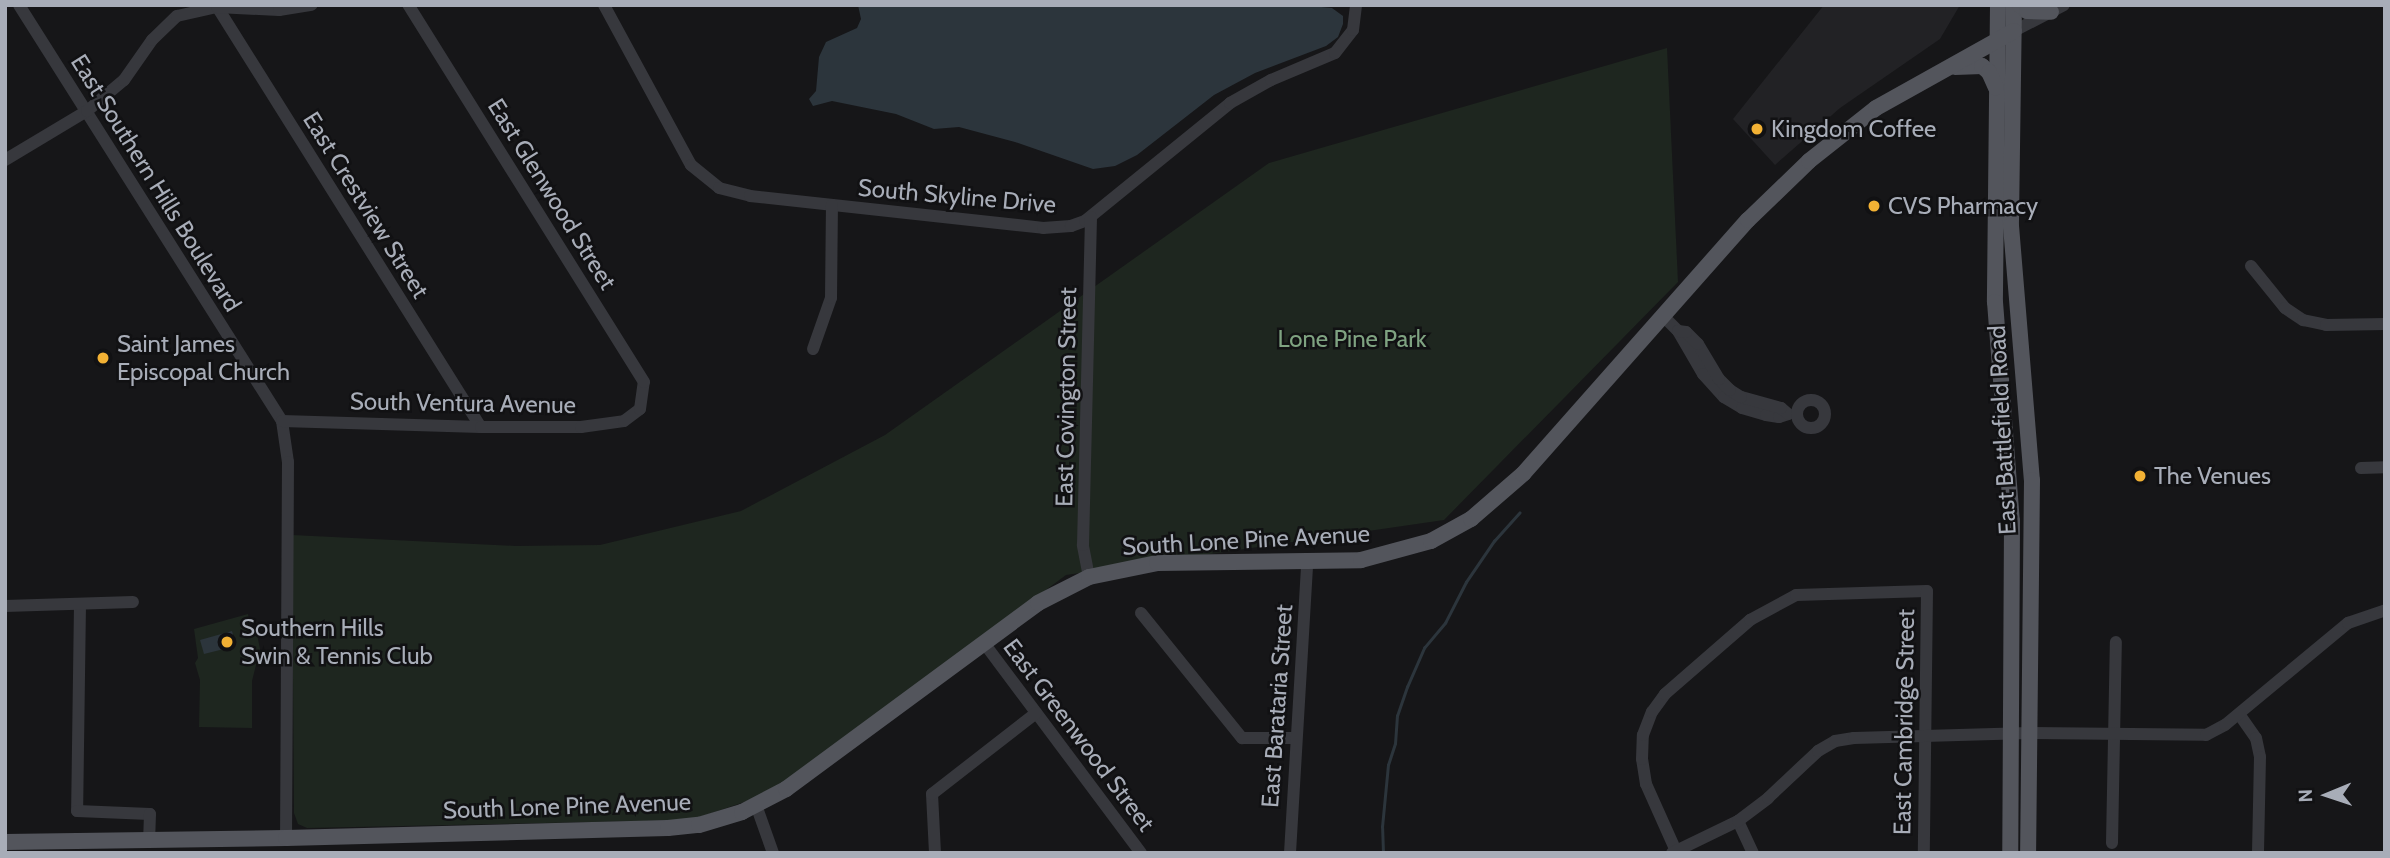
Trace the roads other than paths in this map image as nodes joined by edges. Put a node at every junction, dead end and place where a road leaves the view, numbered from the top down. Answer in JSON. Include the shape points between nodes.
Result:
{"nodes":[{"id":1,"x":19,"y":5,"type":"edge"},
{"id":2,"x":312,"y":5,"type":"edge"},
{"id":3,"x":408,"y":5,"type":"edge"},
{"id":4,"x":604,"y":5,"type":"edge"},
{"id":5,"x":1998,"y":5,"type":"edge"},
{"id":6,"x":2017,"y":5,"type":"edge"},
{"id":7,"x":216,"y":6,"type":"edge"},
{"id":8,"x":1357,"y":8,"type":"edge"},
{"id":9,"x":2057,"y":9,"type":"edge"},
{"id":10,"x":2014,"y":31,"type":"junction"},
{"id":11,"x":1999,"y":39,"type":"junction"},
{"id":12,"x":1937,"y":74,"type":"junction"},
{"id":13,"x":1997,"y":92,"type":"junction"},
{"id":14,"x":87,"y":111,"type":"junction"},
{"id":15,"x":5,"y":160,"type":"edge"},
{"id":16,"x":832,"y":205,"type":"junction"},
{"id":17,"x":1091,"y":217,"type":"junction"},
{"id":18,"x":2251,"y":266,"type":"dead end"},
{"id":19,"x":1663,"y":317,"type":"junction"},
{"id":20,"x":2385,"y":324,"type":"edge"},
{"id":21,"x":813,"y":349,"type":"dead end"},
{"id":22,"x":639,"y":409,"type":"joint"},
{"id":23,"x":1792,"y":414,"type":"dead end"},
{"id":24,"x":282,"y":421,"type":"junction"},
{"id":25,"x":481,"y":427,"type":"junction"},
{"id":26,"x":2385,"y":467,"type":"edge"},
{"id":27,"x":2361,"y":468,"type":"dead end"},
{"id":28,"x":1307,"y":563,"type":"junction"},
{"id":29,"x":1089,"y":577,"type":"junction"},
{"id":30,"x":133,"y":602,"type":"dead end"},
{"id":31,"x":80,"y":604,"type":"junction"},
{"id":32,"x":5,"y":606,"type":"edge"},
{"id":33,"x":2385,"y":610,"type":"edge"},
{"id":34,"x":1141,"y":613,"type":"dead end"},
{"id":35,"x":2116,"y":642,"type":"dead end"},
{"id":36,"x":984,"y":643,"type":"junction"},
{"id":37,"x":1035,"y":713,"type":"junction"},
{"id":38,"x":2239,"y":714,"type":"junction"},
{"id":39,"x":2029,"y":733,"type":"junction"},
{"id":40,"x":2012,"y":734,"type":"junction"},
{"id":41,"x":2114,"y":735,"type":"junction"},
{"id":42,"x":1925,"y":737,"type":"junction"},
{"id":43,"x":1295,"y":738,"type":"junction"},
{"id":44,"x":756,"y":805,"type":"junction"},
{"id":45,"x":1738,"y":821,"type":"junction"},
{"id":46,"x":286,"y":838,"type":"junction"},
{"id":47,"x":149,"y":840,"type":"junction"},
{"id":48,"x":5,"y":842,"type":"edge"},
{"id":49,"x":2112,"y":844,"type":"dead end"},
{"id":50,"x":32,"y":847,"type":"edge"},
{"id":51,"x":1674,"y":852,"type":"edge"},
{"id":52,"x":773,"y":853,"type":"edge"},
{"id":53,"x":935,"y":853,"type":"edge"},
{"id":54,"x":1141,"y":853,"type":"edge"},
{"id":55,"x":1290,"y":853,"type":"edge"},
{"id":56,"x":1753,"y":853,"type":"edge"},
{"id":57,"x":1924,"y":853,"type":"edge"},
{"id":58,"x":2010,"y":853,"type":"edge"},
{"id":59,"x":2028,"y":853,"type":"edge"},
{"id":60,"x":2258,"y":853,"type":"edge"}],
"edges":[{"from":1,"to":14,"type":"street","name":"East Southern Hills Boulevard"},
{"from":2,"to":7,"type":"street","via":[[279,10]]},
{"from":3,"to":22,"type":"street","name":"East Glenwood Street","via":[[644,382]]},
{"from":4,"to":16,"type":"street","name":"South Skyline Drive","via":[[691,165],[719,188]]},
{"from":5,"to":11,"type":"main road","name":"East Battlefield Road"},
{"from":6,"to":9,"type":"main road","via":[[2027,11]]},
{"from":6,"to":10,"type":"main road","name":"East Battlefield Road"},
{"from":7,"to":14,"type":"street","via":[[177,16],[152,40],[124,80]]},
{"from":7,"to":25,"type":"street","name":"East Crestview Street"},
{"from":8,"to":17,"type":"street","name":"South Skyline Drive","via":[[1350,36],[1335,53],[1230,103]]},
{"from":9,"to":10,"type":"street","name":"South Lone Pine Avenue"},
{"from":10,"to":11,"type":"main road","name":"South Lone Pine Avenue"},
{"from":10,"to":39,"type":"main road","name":"East Battlefield Road","via":[[2011,226],[2032,480]]},
{"from":11,"to":12,"type":"main road","name":"South Lone Pine Avenue"},
{"from":11,"to":13,"type":"main road","name":"East Battlefield Road"},
{"from":12,"to":13,"type":"main road","via":[[1960,65],[1982,66]]},
{"from":12,"to":19,"type":"main road","name":"South Lone Pine Avenue","via":[[1877,108],[1809,161],[1748,219]]},
{"from":13,"to":40,"type":"main road","name":"East Battlefield Road","via":[[1995,302],[2012,521]]},
{"from":14,"to":15,"type":"street"},
{"from":14,"to":24,"type":"street","name":"East Southern Hills Boulevard"},
{"from":16,"to":17,"type":"street","name":"South Skyline Drive","via":[[1032,228],[1063,228]]},
{"from":16,"to":21,"type":"street","via":[[831,298]]},
{"from":17,"to":29,"type":"street","name":"East Covington Street","via":[[1083,545]]},
{"from":18,"to":20,"type":"street","via":[[2285,308],[2303,320],[2326,325]]},
{"from":19,"to":23,"type":"street","via":[[1690,342],[1713,388],[1742,408],[1779,417]]},
{"from":19,"to":28,"type":"main road","name":"South Lone Pine Avenue","via":[[1523,474],[1471,519],[1397,553]]},
{"from":22,"to":25,"type":"street","name":"South Ventura Avenue","via":[[624,421],[581,427]]},
{"from":24,"to":25,"type":"street","name":"South Ventura Avenue"},
{"from":24,"to":46,"type":"street","name":"East Southern Hills Boulevard","via":[[288,462]]},
{"from":26,"to":27,"type":"street"},
{"from":28,"to":29,"type":"main road","name":"South Lone Pine Avenue","via":[[1157,562]]},
{"from":28,"to":43,"type":"street","name":"East Barataria Street"},
{"from":29,"to":36,"type":"main road","name":"South Lone Pine Avenue","via":[[1044,600]]},
{"from":30,"to":31,"type":"street"},
{"from":31,"to":32,"type":"street"},
{"from":31,"to":47,"type":"street","via":[[77,811],[150,814]]},
{"from":33,"to":38,"type":"street","via":[[2348,623]]},
{"from":34,"to":43,"type":"street","via":[[1242,738]]},
{"from":35,"to":41,"type":"street"},
{"from":36,"to":37,"type":"street","name":"East Greenwood Street"},
{"from":36,"to":44,"type":"main road","name":"South Lone Pine Avenue","via":[[801,779]]},
{"from":37,"to":53,"type":"street","via":[[932,793]]},
{"from":37,"to":54,"type":"street","name":"East Greenwood Street"},
{"from":38,"to":41,"type":"street","via":[[2206,735]]},
{"from":38,"to":60,"type":"street","via":[[2256,738],[2260,757]]},
{"from":39,"to":40,"type":"street"},
{"from":39,"to":41,"type":"street"},
{"from":39,"to":59,"type":"main road","name":"East Battlefield Road"},
{"from":40,"to":42,"type":"street"},
{"from":40,"to":58,"type":"main road","name":"East Battlefield Road"},
{"from":41,"to":49,"type":"street"},
{"from":42,"to":45,"type":"street","via":[[1835,741]]},
{"from":42,"to":51,"type":"street","name":"East Cambridge Street","via":[[1927,591],[1796,595],[1750,620],[1664,694],[1652,712],[1643,736],[1642,759],[1646,784]]},
{"from":42,"to":57,"type":"street","name":"East Cambridge Street"},
{"from":43,"to":55,"type":"street","name":"East Barataria Street"},
{"from":44,"to":46,"type":"main road","name":"South Lone Pine Avenue","via":[[713,821],[668,828]]},
{"from":44,"to":52,"type":"street"},
{"from":45,"to":51,"type":"street"},
{"from":45,"to":56,"type":"street"},
{"from":46,"to":47,"type":"main road","name":"South Lone Pine Avenue"},
{"from":47,"to":50,"type":"main road","name":"South Lone Pine Avenue"},
{"from":48,"to":50,"type":"main road","name":"South Lone Pine Avenue"}]}
